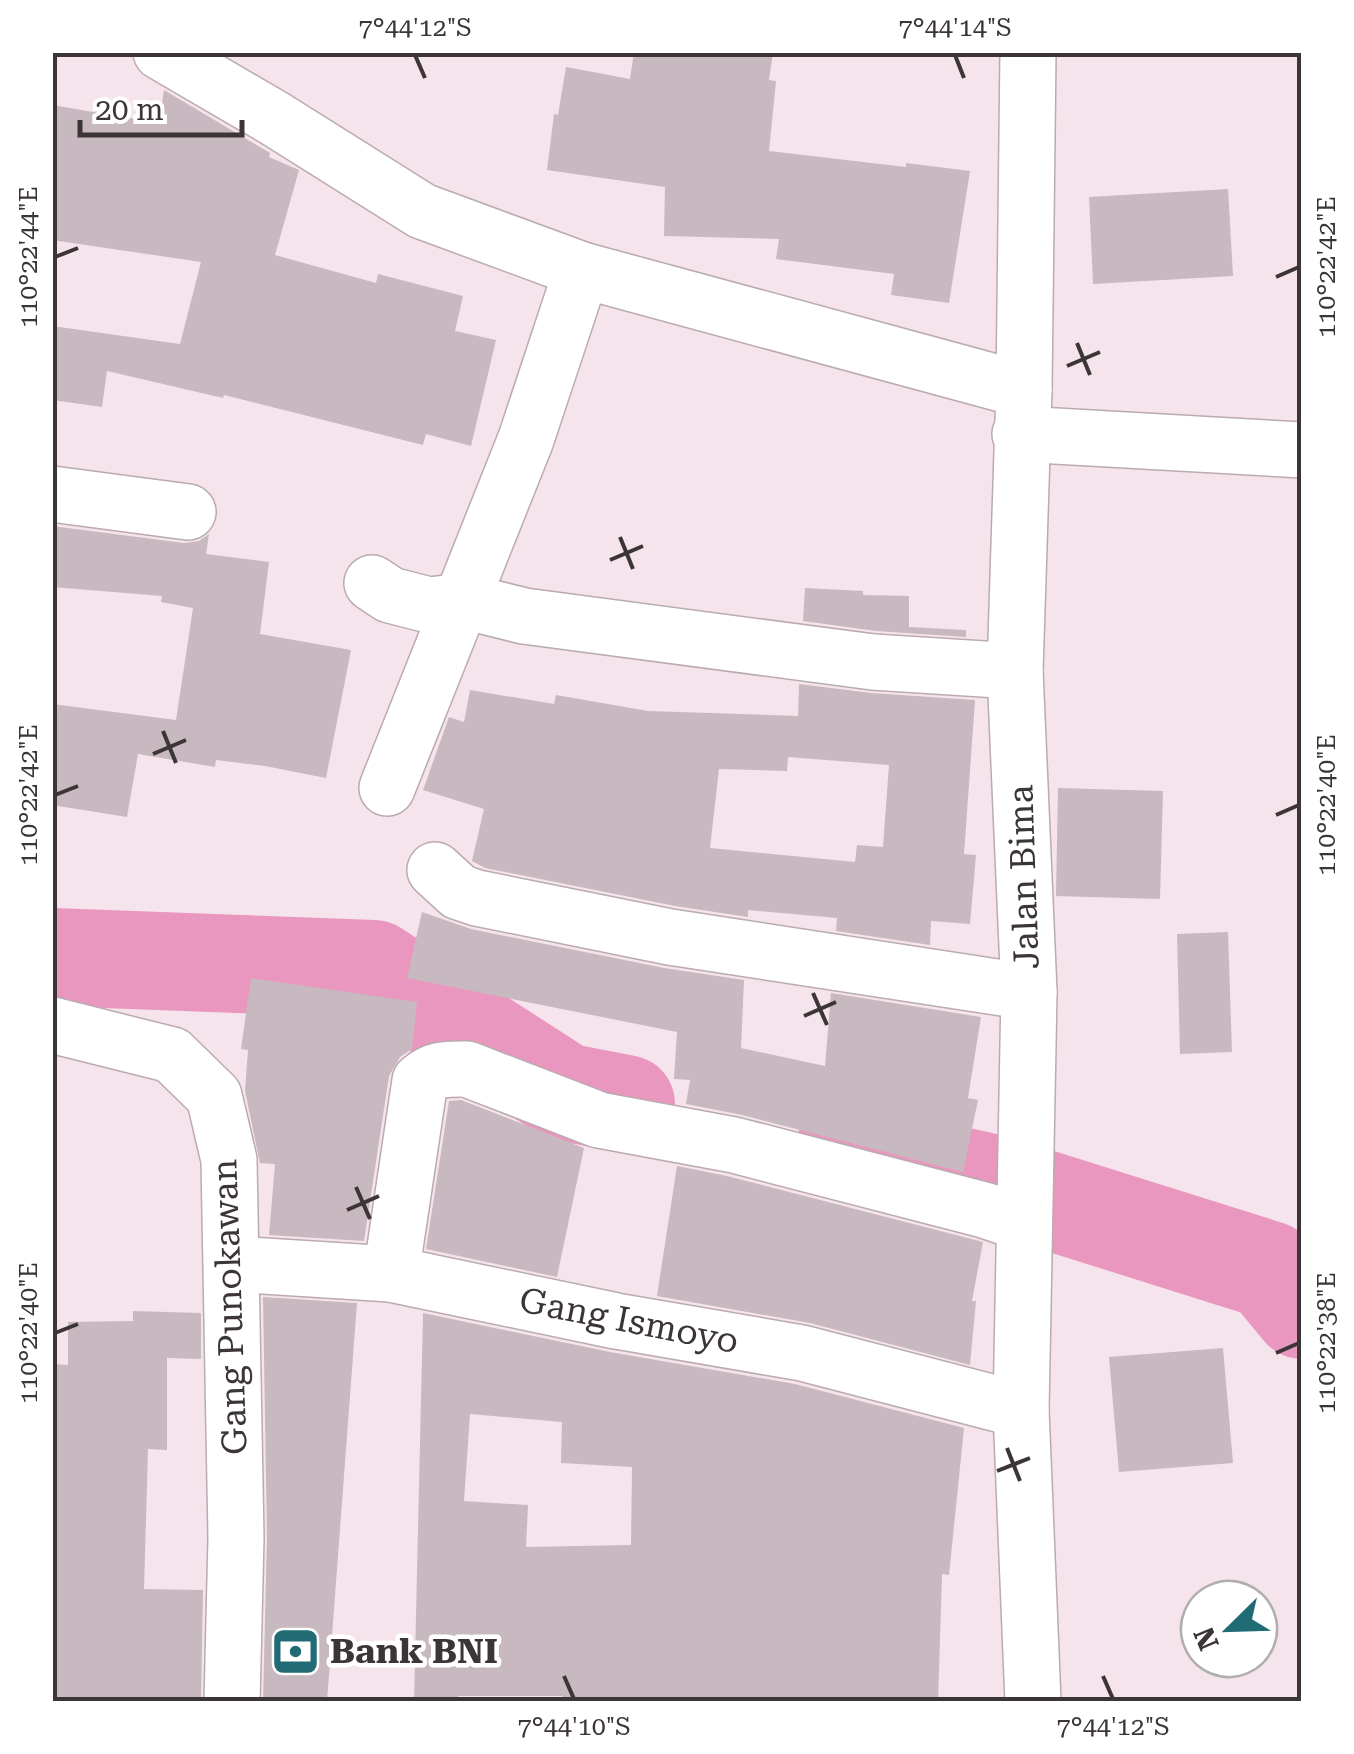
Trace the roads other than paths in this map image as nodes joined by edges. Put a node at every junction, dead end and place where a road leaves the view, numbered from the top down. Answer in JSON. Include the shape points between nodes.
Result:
{"nodes":[{"id":1,"x":161,"y":52,"type":"edge"},
{"id":2,"x":1028,"y":52,"type":"edge"},
{"id":3,"x":582,"y":270,"type":"junction"},
{"id":4,"x":1022,"y":412,"type":"junction"},
{"id":5,"x":1302,"y":450,"type":"edge"},
{"id":6,"x":52,"y":494,"type":"edge"},
{"id":7,"x":188,"y":512,"type":"dead end"},
{"id":8,"x":372,"y":582,"type":"dead end"},
{"id":9,"x":490,"y":608,"type":"junction"},
{"id":10,"x":1015,"y":671,"type":"junction"},
{"id":11,"x":387,"y":788,"type":"dead end"},
{"id":12,"x":435,"y":870,"type":"dead end"},
{"id":13,"x":1028,"y":992,"type":"junction"},
{"id":14,"x":52,"y":1025,"type":"edge"},
{"id":15,"x":1023,"y":1206,"type":"junction"},
{"id":16,"x":232,"y":1264,"type":"junction"},
{"id":17,"x":391,"y":1274,"type":"junction"},
{"id":18,"x":1021,"y":1410,"type":"junction"},
{"id":19,"x":232,"y":1702,"type":"edge"},
{"id":20,"x":1033,"y":1702,"type":"edge"}],
"edges":[{"from":1,"to":3,"type":"street","via":[[422,211]]},
{"from":2,"to":4,"type":"street","name":"Jalan Bima"},
{"from":3,"to":4,"type":"street"},
{"from":3,"to":9,"type":"street","via":[[526,439]]},
{"from":4,"to":5,"type":"street"},
{"from":4,"to":10,"type":"street","name":"Jalan Bima"},
{"from":6,"to":7,"type":"street"},
{"from":8,"to":9,"type":"street","via":[[415,602]]},
{"from":9,"to":10,"type":"street","via":[[873,662]]},
{"from":9,"to":11,"type":"street"},
{"from":10,"to":13,"type":"street","name":"Jalan Bima"},
{"from":12,"to":13,"type":"street","via":[[459,892],[496,902]]},
{"from":13,"to":15,"type":"street","name":"Jalan Bima"},
{"from":14,"to":16,"type":"street","name":"Gang Punokawan","via":[[172,1055],[214,1096],[229,1160]]},
{"from":15,"to":17,"type":"street","via":[[984,1210],[734,1145],[600,1120],[467,1069],[446,1068],[420,1082]]},
{"from":15,"to":18,"type":"street","name":"Jalan Bima"},
{"from":16,"to":17,"type":"street","name":"Gang Ismoyo"},
{"from":16,"to":19,"type":"street","name":"Gang Punokawan"},
{"from":17,"to":18,"type":"street","name":"Gang Ismoyo","via":[[802,1353]]},
{"from":18,"to":20,"type":"street","name":"Jalan Bima"}]}
